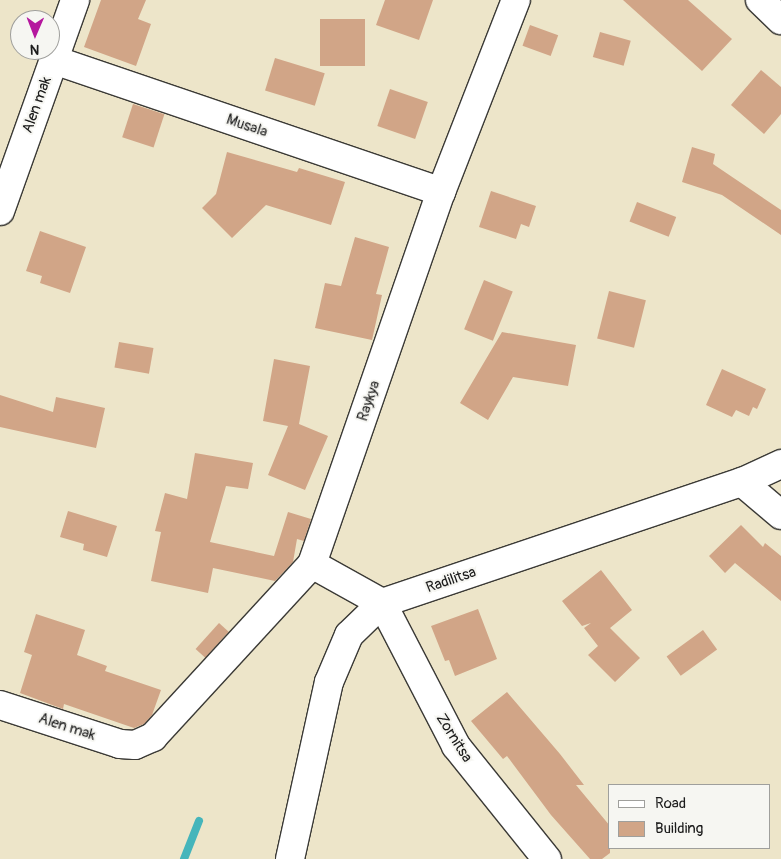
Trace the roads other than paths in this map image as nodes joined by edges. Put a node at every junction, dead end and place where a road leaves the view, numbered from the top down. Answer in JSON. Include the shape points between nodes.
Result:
{"nodes":[{"id":1,"x":75,"y":0,"type":"edge"},
{"id":2,"x":516,"y":0,"type":"edge"},
{"id":3,"x":760,"y":0,"type":"edge"},
{"id":4,"x":781,"y":20,"type":"edge"},
{"id":5,"x":60,"y":43,"type":"edge"},
{"id":6,"x":54,"y":60,"type":"joint"},
{"id":7,"x":441,"y":192,"type":"junction"},
{"id":8,"x":2,"y":197,"type":"edge"},
{"id":9,"x":781,"y":464,"type":"edge"},
{"id":10,"x":742,"y":482,"type":"junction"},
{"id":11,"x":781,"y":515,"type":"edge"},
{"id":12,"x":312,"y":564,"type":"junction"},
{"id":13,"x":382,"y":604,"type":"junction"},
{"id":14,"x":0,"y":705,"type":"edge"},
{"id":15,"x":135,"y":745,"type":"joint"},
{"id":16,"x":290,"y":859,"type":"edge"},
{"id":17,"x":547,"y":859,"type":"edge"}],
"edges":[{"from":1,"to":5,"type":"street","name":"Alen mak"},
{"from":2,"to":7,"type":"street","name":"Raykya"},
{"from":3,"to":4,"type":"street"},
{"from":6,"to":7,"type":"street","name":"Musala"},
{"from":6,"to":8,"type":"street","name":"Alen mak"},
{"from":7,"to":12,"type":"street","name":"Raykya"},
{"from":9,"to":10,"type":"street","name":"Radilitsa"},
{"from":10,"to":11,"type":"street"},
{"from":10,"to":13,"type":"street","name":"Radilitsa"},
{"from":12,"to":13,"type":"street"},
{"from":12,"to":15,"type":"street","name":"Raykya","via":[[153,737]]},
{"from":13,"to":16,"type":"street","name":"Radilitsa","via":[[349,635],[329,682]]},
{"from":13,"to":17,"type":"street","name":"Zornitsa","via":[[456,746]]},
{"from":14,"to":15,"type":"street","name":"Alen mak","via":[[120,744]]}]}
